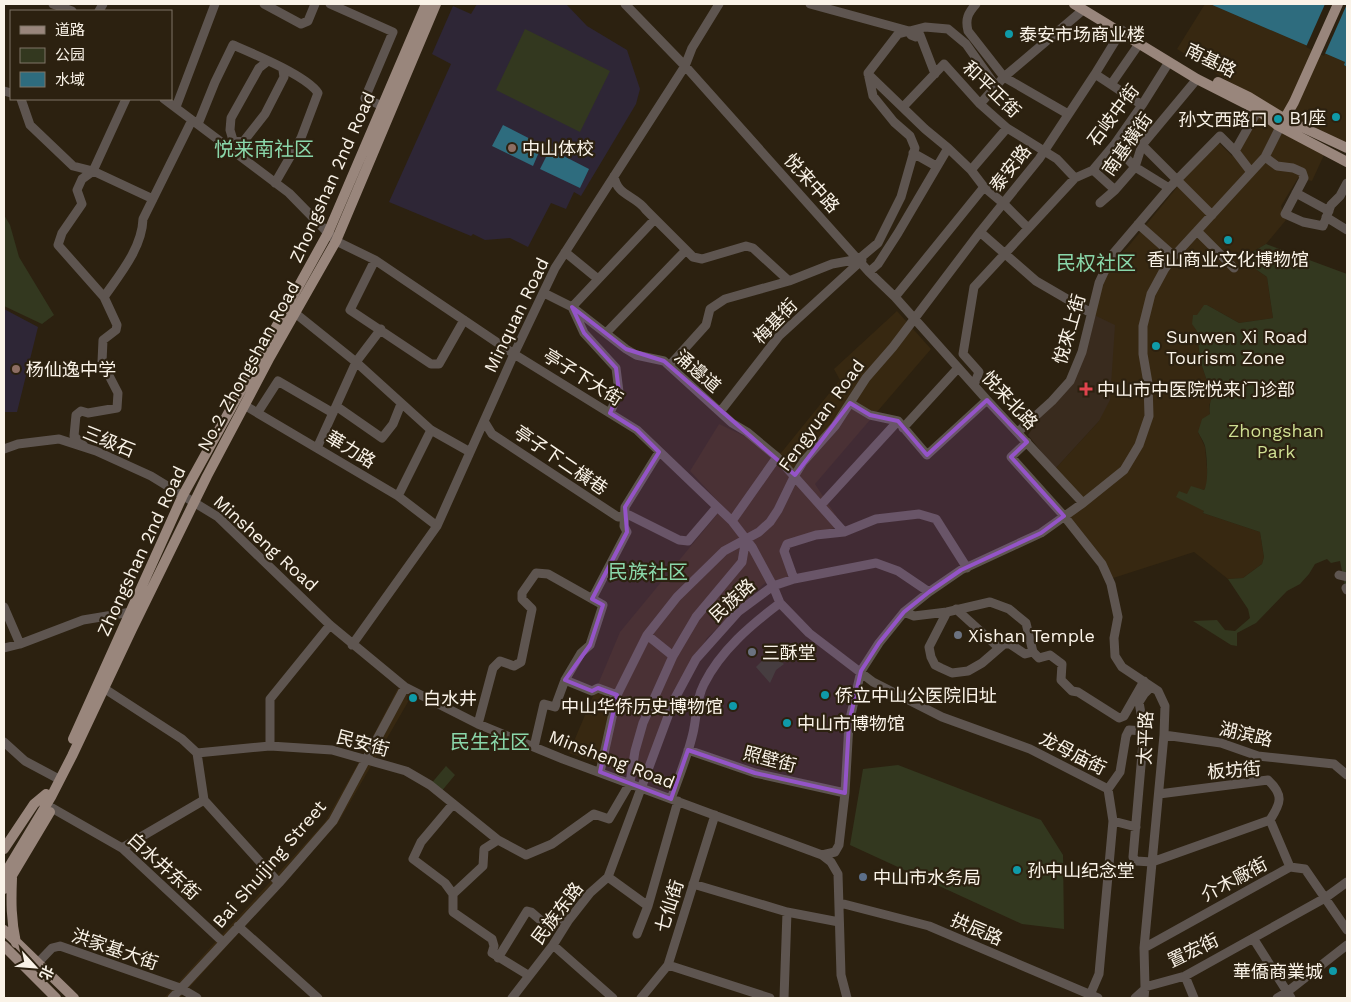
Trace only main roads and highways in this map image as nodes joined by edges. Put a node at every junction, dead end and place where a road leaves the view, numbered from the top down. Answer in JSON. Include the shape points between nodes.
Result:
{"nodes":[{"id":1,"x":426,"y":4,"type":"edge"},
{"id":2,"x":436,"y":4,"type":"edge"},
{"id":3,"x":1074,"y":4,"type":"edge"},
{"id":4,"x":1338,"y":4,"type":"edge"},
{"id":5,"x":1082,"y":7,"type":"edge"},
{"id":6,"x":1121,"y":31,"type":"junction"},
{"id":7,"x":1283,"y":123,"type":"junction"},
{"id":8,"x":1347,"y":148,"type":"edge"},
{"id":9,"x":1347,"y":162,"type":"edge"},
{"id":10,"x":332,"y":237,"type":"junction"},
{"id":11,"x":77,"y":739,"type":"junction"},
{"id":12,"x":72,"y":756,"type":"junction"},
{"id":13,"x":46,"y":794,"type":"junction"},
{"id":14,"x":4,"y":849,"type":"edge"},
{"id":15,"x":4,"y":862,"type":"edge"},
{"id":16,"x":8,"y":875,"type":"edge"},
{"id":17,"x":4,"y":889,"type":"edge"},
{"id":18,"x":4,"y":930,"type":"edge"},
{"id":19,"x":17,"y":944,"type":"junction"},
{"id":20,"x":4,"y":946,"type":"edge"},
{"id":21,"x":56,"y":998,"type":"edge"},
{"id":22,"x":74,"y":998,"type":"edge"}],
"edges":[{"from":1,"to":10,"type":"main road","name":"Zhongshan 2nd Road","via":[[382,106]]},
{"from":2,"to":10,"type":"main road","name":"No.2 Zhongshan Road"},
{"from":3,"to":5,"type":"main road"},
{"from":4,"to":7,"type":"main road"},
{"from":5,"to":6,"type":"main road"},
{"from":6,"to":7,"type":"main road","name":"南基路","via":[[1248,97]]},
{"from":6,"to":7,"type":"main road","name":"南基路","via":[[1197,79]]},
{"from":7,"to":8,"type":"main road"},
{"from":7,"to":9,"type":"main road"},
{"from":10,"to":11,"type":"main road","name":"No.2 Zhongshan Road","via":[[207,476]]},
{"from":10,"to":11,"type":"main road","name":"Zhongshan 2nd Road","via":[[183,494]]},
{"from":11,"to":12,"type":"main road"},
{"from":11,"to":13,"type":"main road"},
{"from":12,"to":16,"type":"main road"},
{"from":12,"to":16,"type":"main road","via":[[68,778],[52,808]]},
{"from":13,"to":14,"type":"main road","via":[[34,804]]},
{"from":13,"to":15,"type":"main road"},
{"from":16,"to":17,"type":"main road"},
{"from":16,"to":19,"type":"main road"},
{"from":18,"to":19,"type":"main road"},
{"from":19,"to":22,"type":"main road"},
{"from":20,"to":21,"type":"main road"}]}
